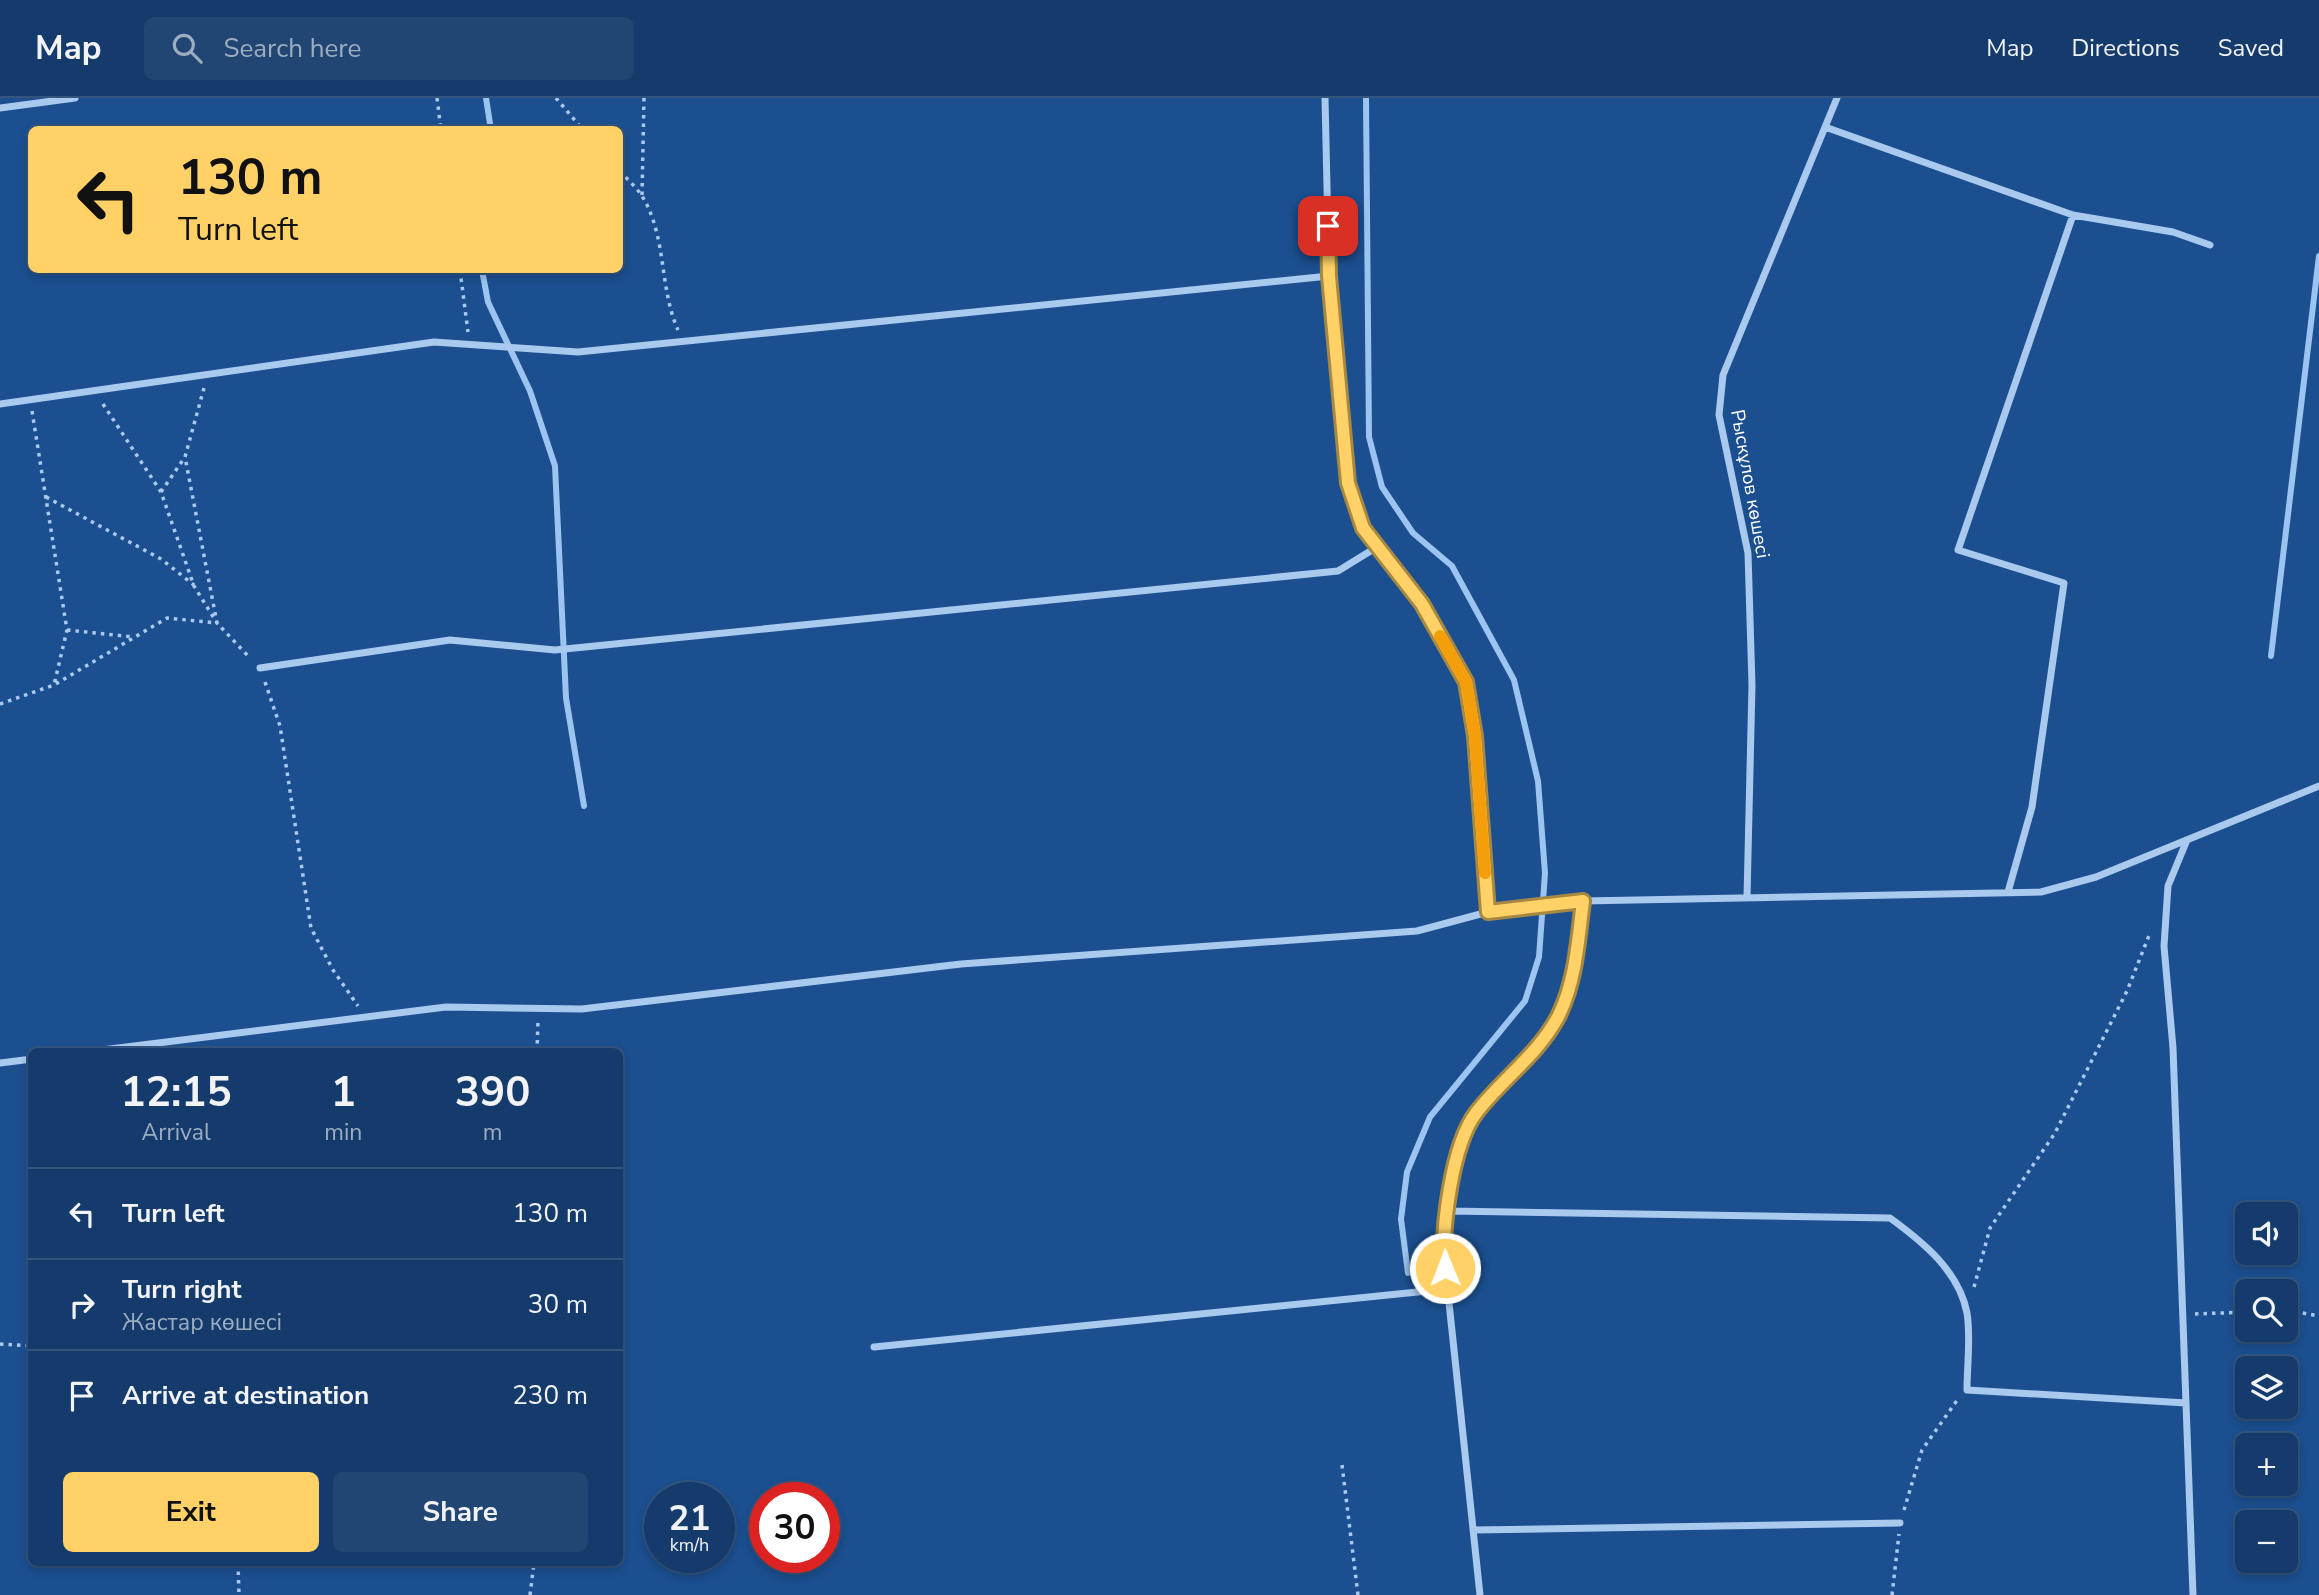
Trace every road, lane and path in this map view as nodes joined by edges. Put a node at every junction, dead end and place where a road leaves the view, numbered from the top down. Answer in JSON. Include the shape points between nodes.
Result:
{"nodes":[{"id":1,"x":75,"y":98,"type":"edge"},
{"id":2,"x":437,"y":98,"type":"edge"},
{"id":3,"x":556,"y":98,"type":"edge"},
{"id":4,"x":643,"y":98,"type":"edge"},
{"id":5,"x":1325,"y":98,"type":"edge"},
{"id":6,"x":1837,"y":98,"type":"edge"},
{"id":7,"x":0,"y":108,"type":"edge"},
{"id":8,"x":441,"y":126,"type":"edge"},
{"id":9,"x":580,"y":126,"type":"edge"},
{"id":10,"x":1825,"y":127,"type":"junction"},
{"id":11,"x":623,"y":175,"type":"edge"},
{"id":12,"x":642,"y":197,"type":"junction"},
{"id":13,"x":2073,"y":215,"type":"junction"},
{"id":14,"x":2210,"y":245,"type":"dead end"},
{"id":15,"x":460,"y":273,"type":"edge"},
{"id":16,"x":1329,"y":276,"type":"junction"},
{"id":17,"x":683,"y":341,"type":"junction"},
{"id":18,"x":470,"y":345,"type":"junction"},
{"id":19,"x":207,"y":374,"type":"junction"},
{"id":20,"x":94,"y":390,"type":"junction"},
{"id":21,"x":30,"y":400,"type":"junction"},
{"id":22,"x":0,"y":404,"type":"edge"},
{"id":23,"x":185,"y":457,"type":"junction"},
{"id":24,"x":161,"y":492,"type":"junction"},
{"id":25,"x":46,"y":497,"type":"junction"},
{"id":26,"x":1377,"y":547,"type":"junction"},
{"id":27,"x":194,"y":586,"type":"junction"},
{"id":28,"x":217,"y":623,"type":"junction"},
{"id":29,"x":67,"y":630,"type":"junction"},
{"id":30,"x":134,"y":637,"type":"junction"},
{"id":31,"x":260,"y":668,"type":"junction"},
{"id":32,"x":54,"y":685,"type":"junction"},
{"id":33,"x":0,"y":704,"type":"edge"},
{"id":34,"x":2319,"y":786,"type":"edge"},
{"id":35,"x":2187,"y":840,"type":"junction"},
{"id":36,"x":2008,"y":892,"type":"junction"},
{"id":37,"x":1747,"y":898,"type":"junction"},
{"id":38,"x":1583,"y":901,"type":"junction"},
{"id":39,"x":1488,"y":912,"type":"junction"},
{"id":40,"x":2154,"y":921,"type":"dead end"},
{"id":41,"x":538,"y":1008,"type":"junction"},
{"id":42,"x":365,"y":1017,"type":"junction"},
{"id":43,"x":118,"y":1048,"type":"edge"},
{"id":44,"x":537,"y":1048,"type":"edge"},
{"id":45,"x":28,"y":1060,"type":"edge"},
{"id":46,"x":0,"y":1063,"type":"edge"},
{"id":47,"x":1448,"y":1211,"type":"junction"},
{"id":48,"x":1447,"y":1289,"type":"junction"},
{"id":49,"x":2298,"y":1312,"type":"edge"},
{"id":50,"x":1967,"y":1313,"type":"junction"},
{"id":51,"x":2235,"y":1313,"type":"edge"},
{"id":52,"x":2183,"y":1315,"type":"junction"},
{"id":53,"x":2319,"y":1316,"type":"edge"},
{"id":54,"x":0,"y":1344,"type":"edge"},
{"id":55,"x":28,"y":1346,"type":"edge"},
{"id":56,"x":874,"y":1347,"type":"dead end"},
{"id":57,"x":1967,"y":1390,"type":"junction"},
{"id":58,"x":2186,"y":1403,"type":"junction"},
{"id":59,"x":1342,"y":1465,"type":"dead end"},
{"id":60,"x":1900,"y":1523,"type":"junction"},
{"id":61,"x":1473,"y":1530,"type":"junction"},
{"id":62,"x":238,"y":1566,"type":"edge"},
{"id":63,"x":534,"y":1566,"type":"edge"},
{"id":64,"x":239,"y":1595,"type":"edge"},
{"id":65,"x":530,"y":1595,"type":"edge"},
{"id":66,"x":1358,"y":1595,"type":"edge"},
{"id":67,"x":1480,"y":1595,"type":"edge"},
{"id":68,"x":1892,"y":1595,"type":"edge"},
{"id":69,"x":2193,"y":1595,"type":"edge"}],
"edges":[{"from":1,"to":7,"type":"street"},
{"from":2,"to":8,"type":"path"},
{"from":3,"to":9,"type":"path"},
{"from":4,"to":12,"type":"path"},
{"from":5,"to":16,"type":"street"},
{"from":6,"to":10,"type":"street","name":"Рыскұлов көшесі"},
{"from":10,"to":13,"type":"street"},
{"from":10,"to":37,"type":"street","name":"Рыскұлов көшесі","via":[[1723,375],[1719,415],[1748,553],[1752,685]]},
{"from":11,"to":12,"type":"path"},
{"from":12,"to":17,"type":"path","via":[[660,243],[671,314]]},
{"from":13,"to":14,"type":"street","via":[[2173,232]]},
{"from":13,"to":36,"type":"street","via":[[1958,550],[2064,583],[2032,807]]},
{"from":15,"to":18,"type":"path"},
{"from":16,"to":17,"type":"street"},
{"from":16,"to":26,"type":"street","via":[[1348,483],[1363,528]]},
{"from":17,"to":18,"type":"street","via":[[578,352]]},
{"from":18,"to":19,"type":"street","via":[[434,342]]},
{"from":19,"to":20,"type":"street"},
{"from":19,"to":23,"type":"path"},
{"from":20,"to":21,"type":"street"},
{"from":20,"to":24,"type":"path"},
{"from":21,"to":22,"type":"street"},
{"from":21,"to":25,"type":"path"},
{"from":23,"to":24,"type":"path"},
{"from":23,"to":28,"type":"path"},
{"from":24,"to":27,"type":"path"},
{"from":25,"to":27,"type":"path","via":[[161,559]]},
{"from":25,"to":29,"type":"path"},
{"from":26,"to":31,"type":"street","via":[[1338,571],[555,650],[450,640]]},
{"from":26,"to":39,"type":"street","via":[[1422,604],[1466,682],[1475,736]]},
{"from":27,"to":28,"type":"path"},
{"from":28,"to":30,"type":"path","via":[[167,618]]},
{"from":28,"to":31,"type":"path"},
{"from":29,"to":30,"type":"path"},
{"from":29,"to":32,"type":"path"},
{"from":30,"to":32,"type":"path"},
{"from":31,"to":42,"type":"path","via":[[281,726],[311,928]]},
{"from":32,"to":33,"type":"path"},
{"from":34,"to":35,"type":"street"},
{"from":35,"to":36,"type":"street","via":[[2096,877],[2040,892]]},
{"from":35,"to":52,"type":"street","via":[[2168,886],[2164,946],[2173,1048]]},
{"from":36,"to":37,"type":"street"},
{"from":37,"to":38,"type":"street"},
{"from":38,"to":39,"type":"street"},
{"from":38,"to":47,"type":"street","via":[[1575,970],[1558,1016],[1532,1054],[1475,1115],[1453,1169]]},
{"from":39,"to":41,"type":"street","via":[[1417,931],[961,964],[582,1009]]},
{"from":40,"to":50,"type":"path","via":[[2127,991],[2055,1133],[1990,1228]]},
{"from":41,"to":42,"type":"street","via":[[446,1007]]},
{"from":41,"to":44,"type":"path"},
{"from":42,"to":43,"type":"street"},
{"from":45,"to":46,"type":"street"},
{"from":47,"to":48,"type":"street","via":[[1443,1246]]},
{"from":47,"to":50,"type":"street","via":[[1890,1218],[1919,1239],[1951,1274]]},
{"from":48,"to":56,"type":"street"},
{"from":48,"to":61,"type":"street"},
{"from":49,"to":53,"type":"path"},
{"from":50,"to":57,"type":"street"},
{"from":51,"to":52,"type":"path"},
{"from":52,"to":58,"type":"street"},
{"from":54,"to":55,"type":"path"},
{"from":57,"to":58,"type":"street"},
{"from":57,"to":60,"type":"path","via":[[1943,1416],[1922,1450]]},
{"from":58,"to":69,"type":"street"},
{"from":59,"to":66,"type":"path"},
{"from":60,"to":61,"type":"street"},
{"from":60,"to":68,"type":"path"},
{"from":61,"to":67,"type":"street"},
{"from":62,"to":64,"type":"path"},
{"from":63,"to":65,"type":"path"}]}
